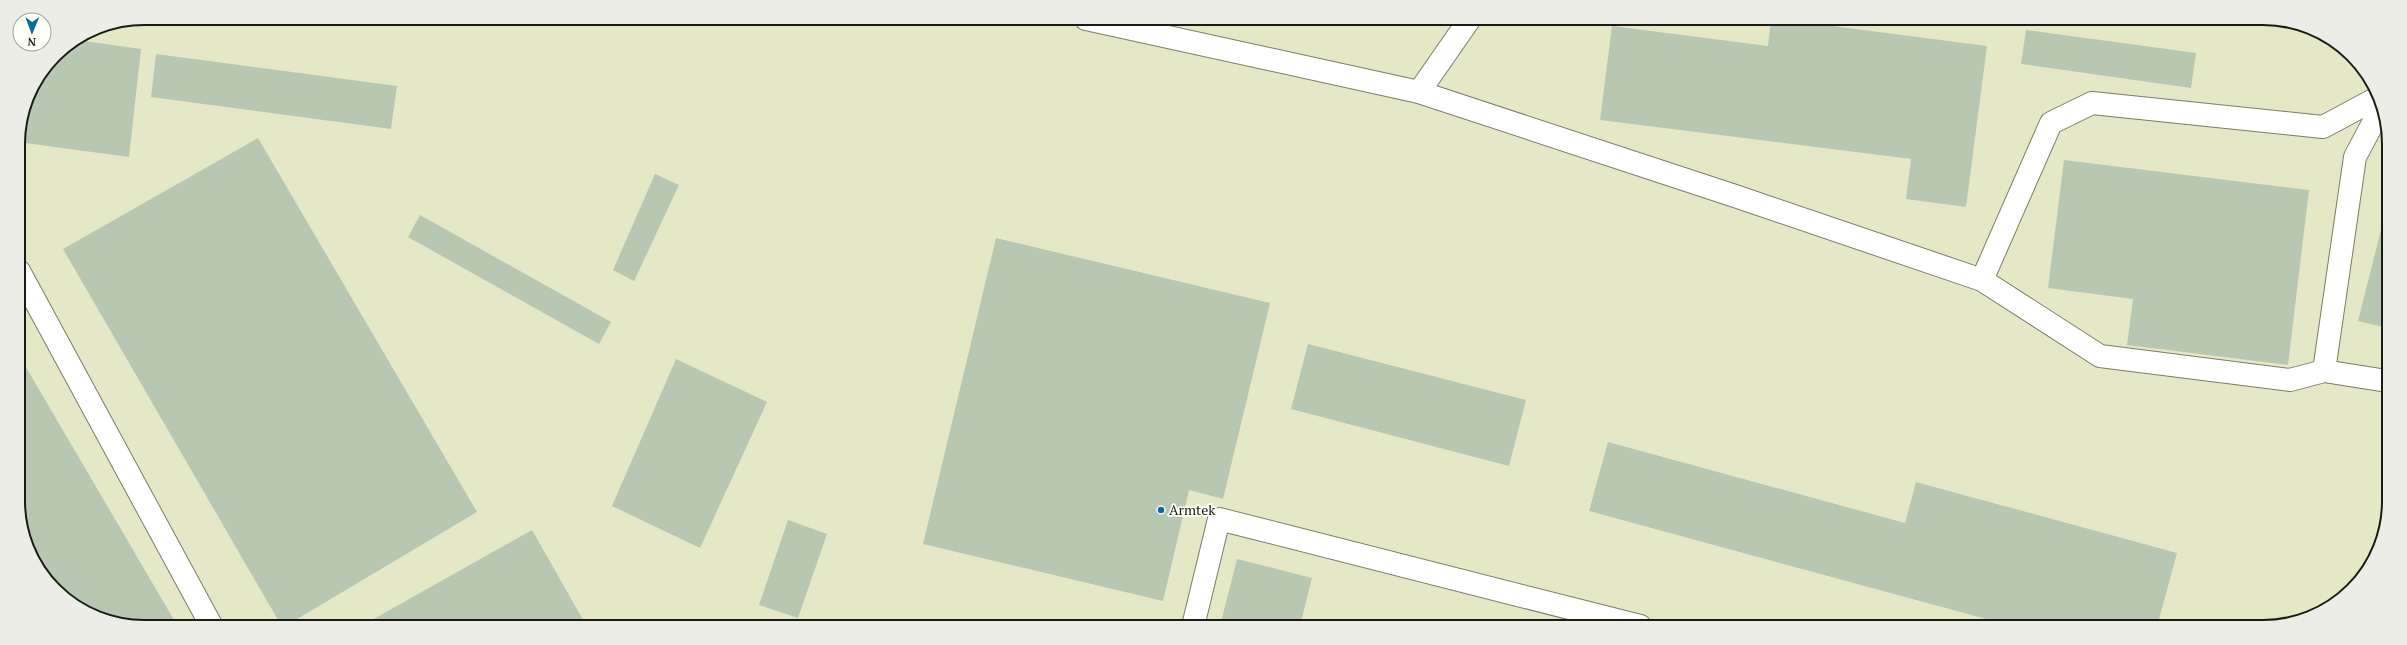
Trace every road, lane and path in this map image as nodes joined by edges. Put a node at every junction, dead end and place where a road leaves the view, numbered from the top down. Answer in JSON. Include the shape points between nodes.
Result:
{"nodes":[{"id":1,"x":1113,"y":25,"type":"edge"},
{"id":2,"x":1466,"y":25,"type":"edge"},
{"id":3,"x":1419,"y":92,"type":"junction"},
{"id":4,"x":2374,"y":100,"type":"edge"},
{"id":5,"x":2378,"y":114,"type":"edge"},
{"id":6,"x":1982,"y":280,"type":"junction"},
{"id":7,"x":25,"y":282,"type":"edge"},
{"id":8,"x":2324,"y":371,"type":"junction"},
{"id":9,"x":2382,"y":381,"type":"edge"},
{"id":10,"x":208,"y":620,"type":"edge"},
{"id":11,"x":1195,"y":620,"type":"edge"},
{"id":12,"x":1616,"y":620,"type":"edge"}],
"edges":[{"from":1,"to":3,"type":"lane"},
{"from":2,"to":3,"type":"lane"},
{"from":3,"to":6,"type":"lane"},
{"from":4,"to":6,"type":"lane","via":[[2323,127],[2092,103],[2051,123]]},
{"from":5,"to":8,"type":"lane","via":[[2355,157]]},
{"from":6,"to":8,"type":"lane","via":[[2100,356],[2290,380]]},
{"from":7,"to":10,"type":"lane"},
{"from":8,"to":9,"type":"lane"},
{"from":11,"to":12,"type":"lane","via":[[1218,519]]}]}
